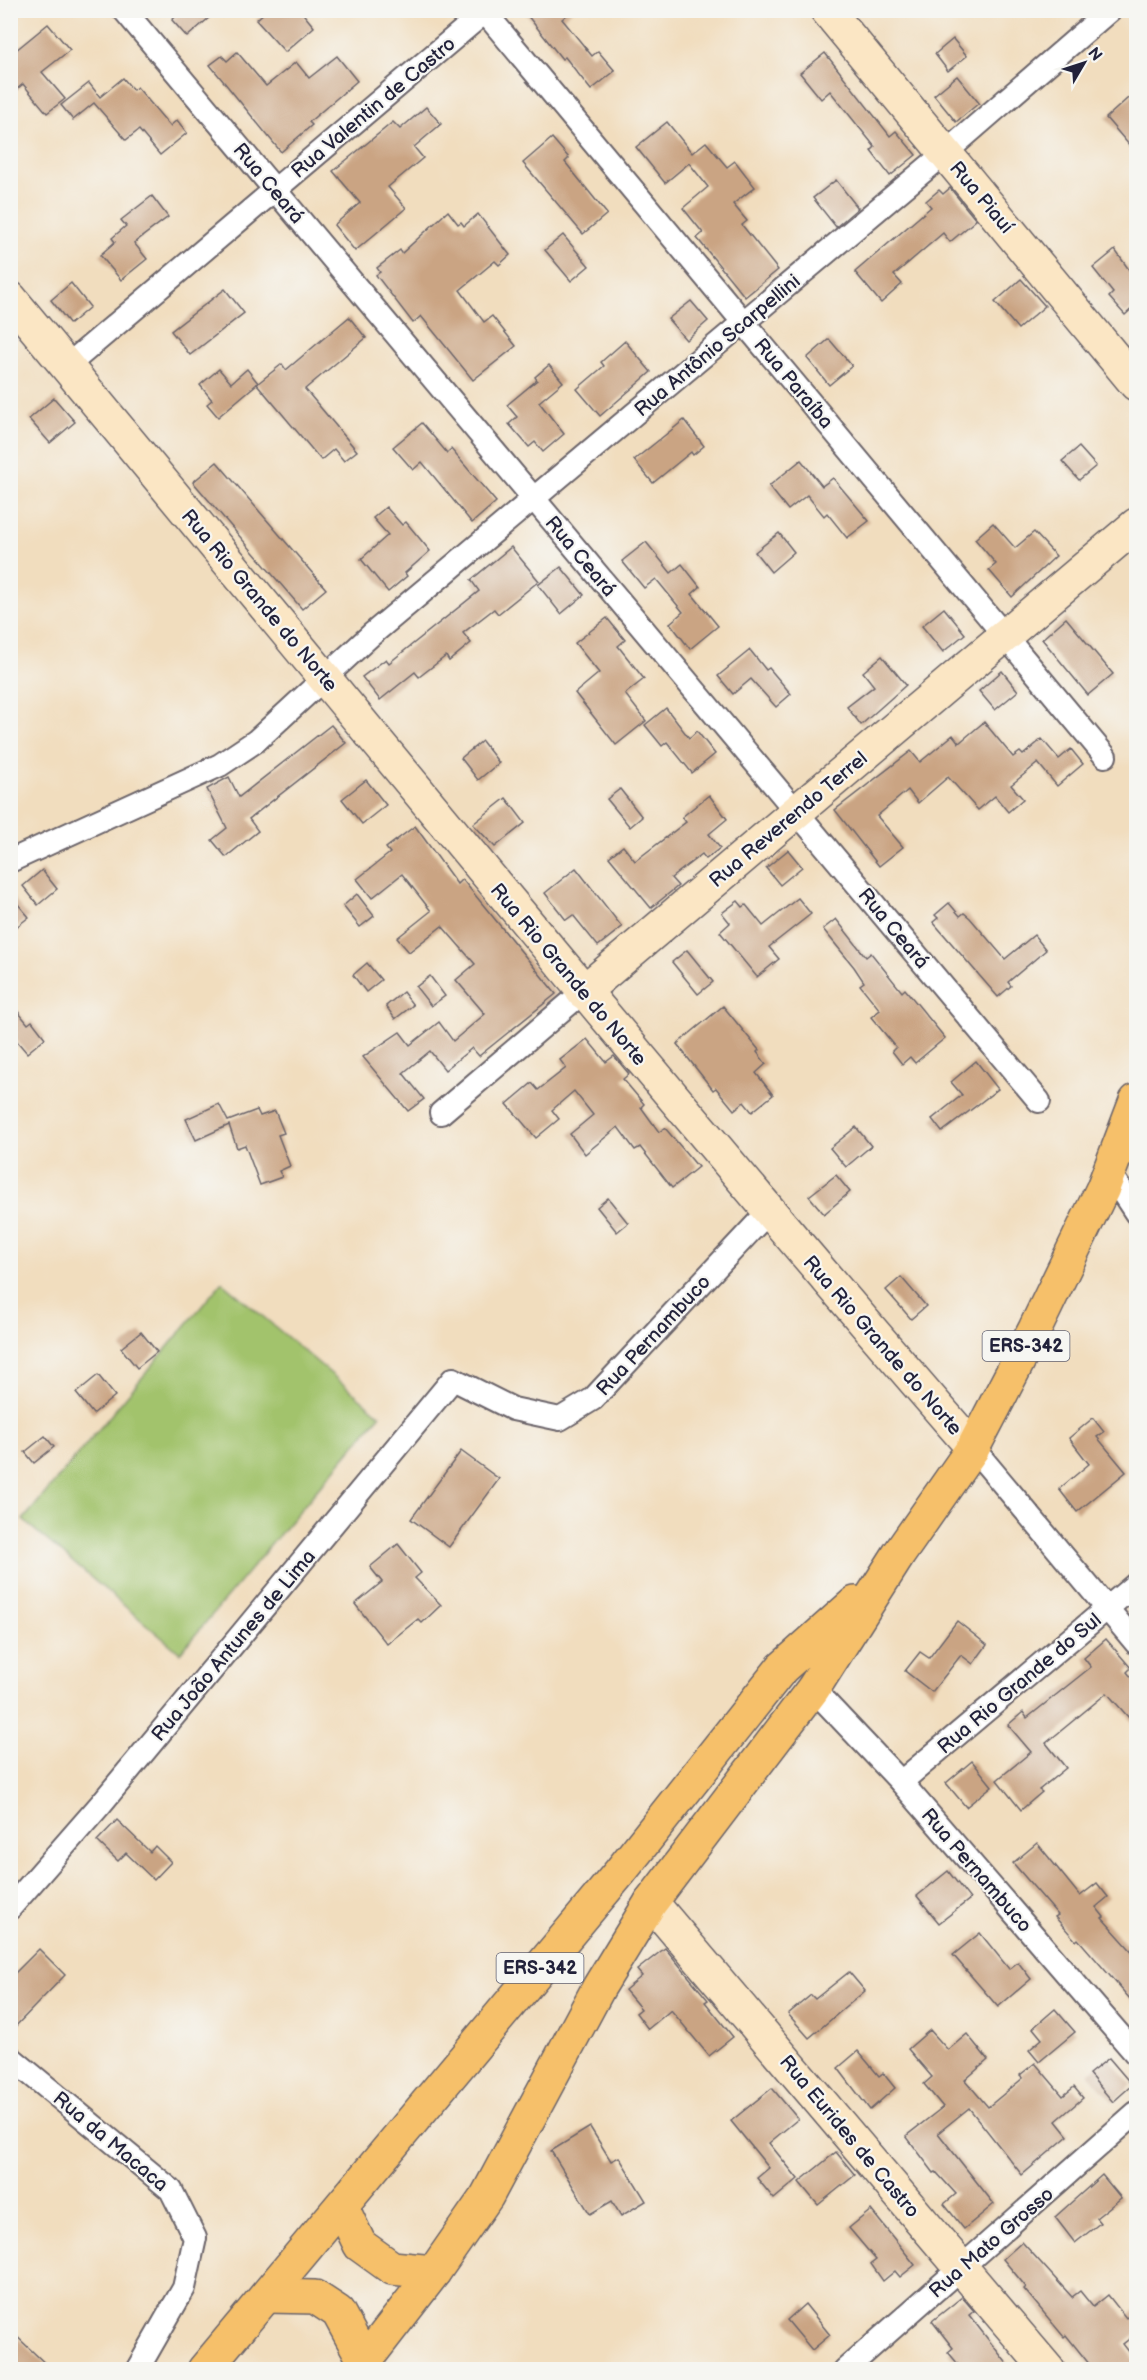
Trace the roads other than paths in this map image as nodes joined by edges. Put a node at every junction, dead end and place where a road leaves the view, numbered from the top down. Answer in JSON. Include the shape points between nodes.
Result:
{"nodes":[{"id":1,"x":124,"y":10,"type":"edge"},
{"id":2,"x":827,"y":10,"type":"edge"},
{"id":3,"x":1110,"y":10,"type":"edge"},
{"id":4,"x":485,"y":11,"type":"edge"},
{"id":5,"x":945,"y":153,"type":"junction"},
{"id":6,"x":275,"y":190,"type":"junction"},
{"id":7,"x":10,"y":298,"type":"edge"},
{"id":8,"x":743,"y":323,"type":"junction"},
{"id":9,"x":67,"y":366,"type":"junction"},
{"id":10,"x":1137,"y":384,"type":"edge"},
{"id":11,"x":534,"y":500,"type":"junction"},
{"id":12,"x":1137,"y":525,"type":"edge"},
{"id":13,"x":1005,"y":636,"type":"junction"},
{"id":14,"x":325,"y":678,"type":"junction"},
{"id":15,"x":1105,"y":756,"type":"dead end"},
{"id":16,"x":796,"y":812,"type":"junction"},
{"id":17,"x":10,"y":861,"type":"edge"},
{"id":18,"x":583,"y":992,"type":"junction"},
{"id":19,"x":1039,"y":1101,"type":"dead end"},
{"id":20,"x":1137,"y":1101,"type":"edge"},
{"id":21,"x":441,"y":1113,"type":"dead end"},
{"id":22,"x":1109,"y":1172,"type":"junction"},
{"id":23,"x":768,"y":1212,"type":"junction"},
{"id":24,"x":1137,"y":1213,"type":"edge"},
{"id":25,"x":453,"y":1379,"type":"joint"},
{"id":26,"x":973,"y":1448,"type":"junction"},
{"id":27,"x":885,"y":1576,"type":"junction"},
{"id":28,"x":1137,"y":1584,"type":"edge"},
{"id":29,"x":1107,"y":1609,"type":"junction"},
{"id":30,"x":1137,"y":1643,"type":"edge"},
{"id":31,"x":813,"y":1689,"type":"junction"},
{"id":32,"x":901,"y":1782,"type":"junction"},
{"id":33,"x":651,"y":1902,"type":"junction"},
{"id":34,"x":10,"y":1908,"type":"edge"},
{"id":35,"x":1137,"y":2054,"type":"edge"},
{"id":36,"x":10,"y":2056,"type":"edge"},
{"id":37,"x":1137,"y":2113,"type":"edge"},
{"id":38,"x":342,"y":2207,"type":"junction"},
{"id":39,"x":962,"y":2268,"type":"junction"},
{"id":40,"x":434,"y":2272,"type":"junction"},
{"id":41,"x":267,"y":2296,"type":"junction"},
{"id":42,"x":362,"y":2366,"type":"edge"},
{"id":43,"x":137,"y":2370,"type":"edge"},
{"id":44,"x":204,"y":2370,"type":"edge"},
{"id":45,"x":845,"y":2370,"type":"edge"},
{"id":46,"x":1048,"y":2370,"type":"edge"}],
"edges":[{"from":1,"to":6,"type":"street","name":"Rua Ceará"},
{"from":2,"to":5,"type":"street","name":"Rua Piauí"},
{"from":3,"to":5,"type":"street","name":"Rua Antônio Scarpellini"},
{"from":4,"to":6,"type":"street","name":"Rua Valentin de Castro"},
{"from":4,"to":8,"type":"street","name":"Rua Paraíba"},
{"from":5,"to":8,"type":"street","name":"Rua Antônio Scarpellini"},
{"from":5,"to":10,"type":"street","name":"Rua Piauí"},
{"from":6,"to":9,"type":"street","name":"Rua Valentin de Castro"},
{"from":6,"to":11,"type":"street","name":"Rua Ceará"},
{"from":7,"to":9,"type":"street","name":"Rua Rio Grande do Norte"},
{"from":8,"to":11,"type":"street","name":"Rua Antônio Scarpellini"},
{"from":8,"to":13,"type":"street","name":"Rua Paraíba"},
{"from":9,"to":14,"type":"street","name":"Rua Rio Grande do Norte"},
{"from":11,"to":14,"type":"street","name":"Rua Antônio Scarpellini"},
{"from":11,"to":16,"type":"street","name":"Rua Ceará"},
{"from":12,"to":13,"type":"street","name":"Rua Reverendo Terrel"},
{"from":13,"to":15,"type":"street","name":"Rua Paraíba"},
{"from":13,"to":16,"type":"street","name":"Rua Reverendo Terrel"},
{"from":14,"to":17,"type":"street","name":"Rua Antônio Scarpellini","via":[[256,741],[220,765]]},
{"from":14,"to":18,"type":"street","name":"Rua Rio Grande do Norte"},
{"from":16,"to":18,"type":"street","name":"Rua Reverendo Terrel"},
{"from":16,"to":19,"type":"street","name":"Rua Ceará"},
{"from":18,"to":21,"type":"street","name":"Rua Reverendo Terrel"},
{"from":18,"to":23,"type":"street","name":"Rua Rio Grande do Norte"},
{"from":20,"to":22,"type":"main road","number":"ERS-342"},
{"from":22,"to":24,"type":"street"},
{"from":22,"to":26,"type":"main road","number":"ERS-342","via":[[1035,1329]]},
{"from":23,"to":25,"type":"street","name":"Rua Pernambuco","via":[[593,1399],[560,1419],[513,1409]]},
{"from":23,"to":26,"type":"street","name":"Rua Rio Grande do Norte"},
{"from":25,"to":34,"type":"street","name":"Rua João Antunes de Lima"},
{"from":26,"to":27,"type":"main road","number":"ERS-342"},
{"from":26,"to":29,"type":"street","name":"Rua Rio Grande do Norte"},
{"from":27,"to":31,"type":"main road","number":"ERS-342"},
{"from":27,"to":38,"type":"main road","number":"ERS-342","via":[[782,1668],[620,1872]]},
{"from":28,"to":29,"type":"street","name":"Rua Rio Grande do Sul"},
{"from":29,"to":30,"type":"street","name":"Rua Rio Grande do Norte"},
{"from":29,"to":32,"type":"street","name":"Rua Rio Grande do Sul"},
{"from":31,"to":32,"type":"street","name":"Rua Pernambuco"},
{"from":31,"to":33,"type":"main road","number":"ERS-342"},
{"from":32,"to":35,"type":"street","name":"Rua Pernambuco"},
{"from":33,"to":39,"type":"street","name":"Rua Eurides de Castro"},
{"from":33,"to":40,"type":"main road","number":"ERS-342","via":[[599,1987],[487,2196]]},
{"from":36,"to":43,"type":"street","name":"Rua da Macaca","via":[[171,2190],[195,2238],[184,2288]]},
{"from":37,"to":39,"type":"street","name":"Rua Mato Grosso"},
{"from":38,"to":40,"type":"main road","via":[[360,2245],[392,2268]]},
{"from":38,"to":41,"type":"main road","number":"ERS-342"},
{"from":39,"to":45,"type":"street","name":"Rua Mato Grosso"},
{"from":39,"to":46,"type":"street","name":"Rua Eurides de Castro"},
{"from":40,"to":42,"type":"main road","number":"ERS-342"},
{"from":41,"to":42,"type":"main road","via":[[315,2297],[338,2312]]},
{"from":41,"to":44,"type":"main road","number":"ERS-342"}]}
